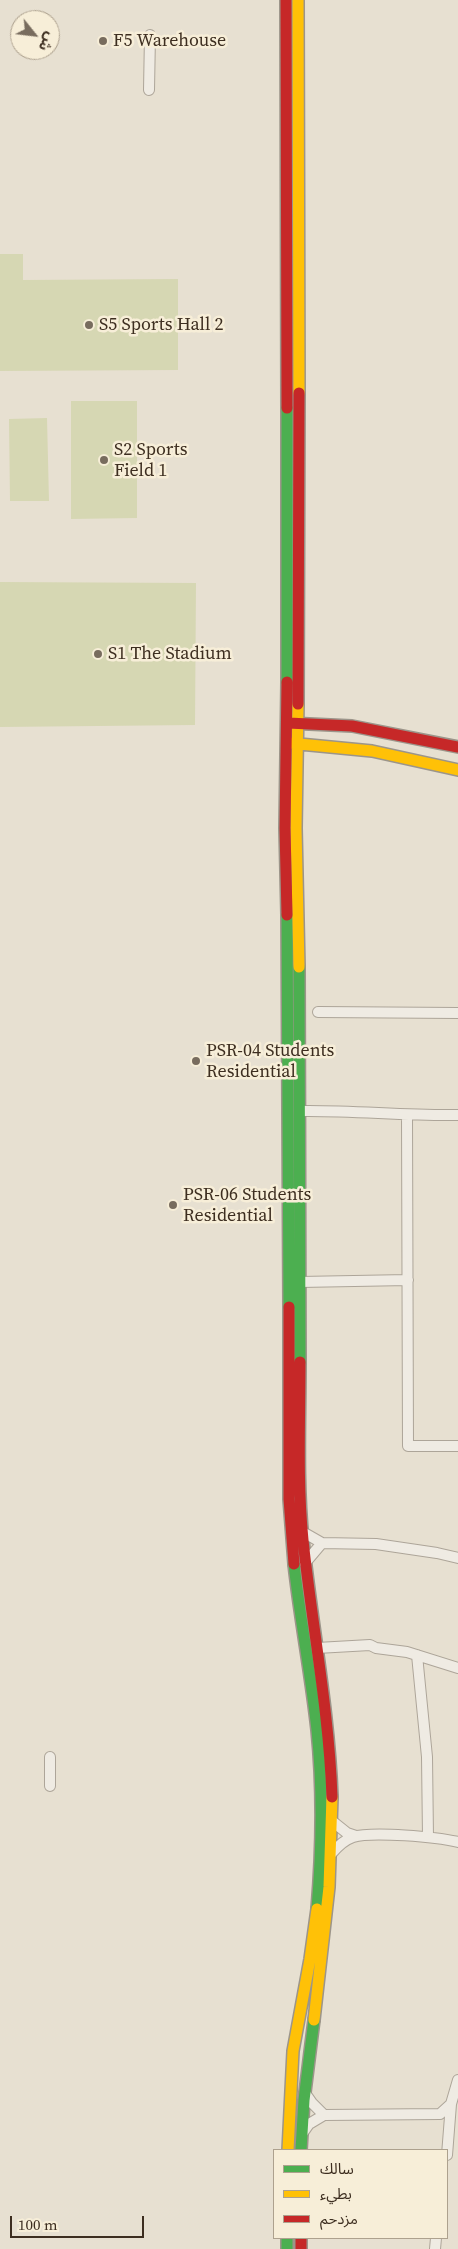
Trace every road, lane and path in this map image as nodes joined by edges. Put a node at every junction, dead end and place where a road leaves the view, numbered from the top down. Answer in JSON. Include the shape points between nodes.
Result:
{"nodes":[{"id":1,"x":286,"y":0,"type":"edge"},
{"id":2,"x":298,"y":0,"type":"edge"},
{"id":3,"x":150,"y":35,"type":"dead end"},
{"id":4,"x":149,"y":90,"type":"dead end"},
{"id":5,"x":292,"y":723,"type":"junction"},
{"id":6,"x":292,"y":743,"type":"junction"},
{"id":7,"x":458,"y":747,"type":"edge"},
{"id":8,"x":458,"y":770,"type":"edge"},
{"id":9,"x":318,"y":1012,"type":"dead end"},
{"id":10,"x":458,"y":1013,"type":"edge"},
{"id":11,"x":300,"y":1111,"type":"junction"},
{"id":12,"x":408,"y":1116,"type":"junction"},
{"id":13,"x":458,"y":1116,"type":"edge"},
{"id":14,"x":408,"y":1280,"type":"junction"},
{"id":15,"x":300,"y":1282,"type":"junction"},
{"id":16,"x":458,"y":1446,"type":"edge"},
{"id":17,"x":301,"y":1531,"type":"junction"},
{"id":18,"x":322,"y":1543,"type":"junction"},
{"id":19,"x":458,"y":1558,"type":"edge"},
{"id":20,"x":305,"y":1563,"type":"junction"},
{"id":21,"x":317,"y":1648,"type":"junction"},
{"id":22,"x":417,"y":1655,"type":"junction"},
{"id":23,"x":458,"y":1668,"type":"edge"},
{"id":24,"x":50,"y":1757,"type":"dead end"},
{"id":25,"x":50,"y":1786,"type":"dead end"},
{"id":26,"x":332,"y":1821,"type":"junction"},
{"id":27,"x":356,"y":1836,"type":"junction"},
{"id":28,"x":428,"y":1838,"type":"junction"},
{"id":29,"x":458,"y":1842,"type":"edge"},
{"id":30,"x":332,"y":1853,"type":"junction"},
{"id":31,"x":458,"y":2080,"type":"edge"},
{"id":32,"x":305,"y":2093,"type":"junction"},
{"id":33,"x":451,"y":2104,"type":"junction"},
{"id":34,"x":324,"y":2115,"type":"junction"},
{"id":35,"x":302,"y":2136,"type":"junction"},
{"id":36,"x":288,"y":2149,"type":"edge"},
{"id":37,"x":301,"y":2149,"type":"edge"},
{"id":38,"x":447,"y":2149,"type":"edge"}],
"edges":[{"from":1,"to":5,"type":"main road"},
{"from":2,"to":5,"type":"main road"},
{"from":3,"to":4,"type":"street"},
{"from":5,"to":6,"type":"main road"},
{"from":5,"to":7,"type":"main road","via":[[376,730]]},
{"from":6,"to":8,"type":"main road","via":[[372,751]]},
{"from":6,"to":11,"type":"main road"},
{"from":6,"to":36,"type":"main road","via":[[288,1499],[291,1547],[318,1737],[321,1806],[317,1912],[295,2040],[288,2099]]},
{"from":9,"to":10,"type":"street"},
{"from":11,"to":12,"type":"street","via":[[343,1110]]},
{"from":11,"to":15,"type":"main road"},
{"from":12,"to":13,"type":"street"},
{"from":12,"to":14,"type":"street"},
{"from":14,"to":15,"type":"street"},
{"from":14,"to":16,"type":"street","via":[[408,1446]]},
{"from":15,"to":17,"type":"main road"},
{"from":17,"to":18,"type":"street"},
{"from":17,"to":20,"type":"main road"},
{"from":18,"to":19,"type":"street","via":[[385,1545]]},
{"from":18,"to":20,"type":"street"},
{"from":20,"to":21,"type":"main road"},
{"from":21,"to":22,"type":"street","via":[[370,1645]]},
{"from":21,"to":26,"type":"main road","via":[[329,1736]]},
{"from":22,"to":23,"type":"street"},
{"from":22,"to":28,"type":"street","via":[[427,1757]]},
{"from":24,"to":25,"type":"street"},
{"from":26,"to":27,"type":"street"},
{"from":26,"to":30,"type":"main road"},
{"from":27,"to":28,"type":"street"},
{"from":27,"to":30,"type":"street","via":[[339,1844]]},
{"from":28,"to":29,"type":"street"},
{"from":30,"to":32,"type":"main road","via":[[328,1914]]},
{"from":31,"to":33,"type":"street"},
{"from":32,"to":34,"type":"street"},
{"from":32,"to":35,"type":"main road"},
{"from":33,"to":34,"type":"street","via":[[440,2114],[431,2115]]},
{"from":33,"to":38,"type":"street"},
{"from":34,"to":35,"type":"street","via":[[309,2124]]},
{"from":35,"to":37,"type":"main road"}]}
